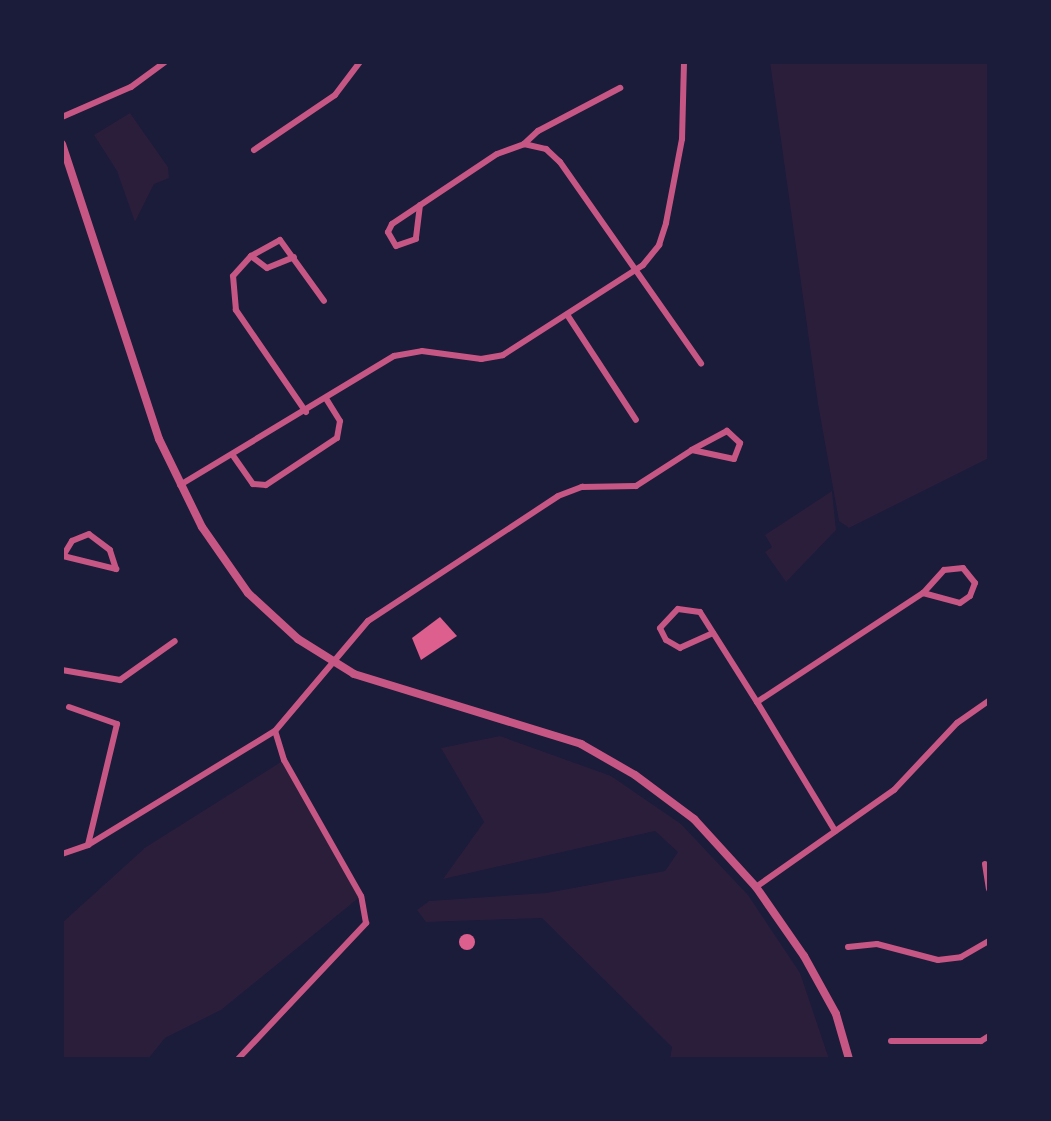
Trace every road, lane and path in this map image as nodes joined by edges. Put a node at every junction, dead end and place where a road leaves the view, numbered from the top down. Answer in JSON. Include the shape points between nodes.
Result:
{"nodes":[{"id":1,"x":165,"y":62,"type":"edge"},
{"id":2,"x":360,"y":62,"type":"edge"},
{"id":3,"x":684,"y":62,"type":"edge"},
{"id":4,"x":620,"y":88,"type":"dead end"},
{"id":5,"x":62,"y":117,"type":"edge"},
{"id":6,"x":62,"y":144,"type":"edge"},
{"id":7,"x":524,"y":144,"type":"junction"},
{"id":8,"x":254,"y":150,"type":"dead end"},
{"id":9,"x":420,"y":205,"type":"junction"},
{"id":10,"x":251,"y":256,"type":"junction"},
{"id":11,"x":294,"y":257,"type":"junction"},
{"id":12,"x":636,"y":270,"type":"junction"},
{"id":13,"x":324,"y":301,"type":"dead end"},
{"id":14,"x":568,"y":316,"type":"junction"},
{"id":15,"x":701,"y":363,"type":"dead end"},
{"id":16,"x":326,"y":399,"type":"junction"},
{"id":17,"x":306,"y":412,"type":"junction"},
{"id":18,"x":636,"y":420,"type":"dead end"},
{"id":19,"x":692,"y":450,"type":"junction"},
{"id":20,"x":234,"y":457,"type":"junction"},
{"id":21,"x":180,"y":485,"type":"junction"},
{"id":22,"x":63,"y":556,"type":"edge"},
{"id":23,"x":923,"y":593,"type":"junction"},
{"id":24,"x":713,"y":633,"type":"junction"},
{"id":25,"x":175,"y":641,"type":"dead end"},
{"id":26,"x":335,"y":664,"type":"junction"},
{"id":27,"x":62,"y":670,"type":"edge"},
{"id":28,"x":989,"y":701,"type":"edge"},
{"id":29,"x":757,"y":702,"type":"junction"},
{"id":30,"x":69,"y":707,"type":"dead end"},
{"id":31,"x":275,"y":731,"type":"junction"},
{"id":32,"x":835,"y":831,"type":"junction"},
{"id":33,"x":88,"y":845,"type":"junction"},
{"id":34,"x":62,"y":854,"type":"edge"},
{"id":35,"x":985,"y":864,"type":"dead end"},
{"id":36,"x":756,"y":887,"type":"junction"},
{"id":37,"x":989,"y":889,"type":"edge"},
{"id":38,"x":989,"y":941,"type":"edge"},
{"id":39,"x":848,"y":947,"type":"dead end"},
{"id":40,"x":989,"y":1036,"type":"edge"},
{"id":41,"x":891,"y":1041,"type":"dead end"},
{"id":42,"x":238,"y":1059,"type":"edge"},
{"id":43,"x":849,"y":1059,"type":"edge"}],
"edges":[{"from":1,"to":5,"type":"street","via":[[131,87]]},
{"from":2,"to":8,"type":"street","via":[[335,95]]},
{"from":3,"to":12,"type":"street","via":[[682,139],[666,223],[654,253]]},
{"from":4,"to":7,"type":"street","via":[[538,131]]},
{"from":6,"to":21,"type":"street","via":[[135,377]]},
{"from":7,"to":9,"type":"street","via":[[497,154]]},
{"from":7,"to":12,"type":"street","via":[[555,155]]},
{"from":9,"to":9,"type":"street","via":[[389,228],[396,246],[416,239]]},
{"from":10,"to":11,"type":"street","via":[[267,268]]},
{"from":10,"to":11,"type":"street","via":[[280,240]]},
{"from":10,"to":17,"type":"street","via":[[233,276],[232,301]]},
{"from":11,"to":13,"type":"street"},
{"from":12,"to":14,"type":"street"},
{"from":12,"to":15,"type":"street"},
{"from":14,"to":16,"type":"street","via":[[514,351],[492,358],[404,353]]},
{"from":14,"to":18,"type":"street"},
{"from":16,"to":17,"type":"street"},
{"from":16,"to":20,"type":"street","via":[[340,421],[337,438],[266,485],[253,484]]},
{"from":17,"to":20,"type":"street"},
{"from":19,"to":19,"type":"street","via":[[727,461],[738,456],[740,443],[731,433],[721,432]]},
{"from":19,"to":26,"type":"street","via":[[636,486],[582,487],[558,496],[375,615]]},
{"from":20,"to":21,"type":"street"},
{"from":21,"to":26,"type":"street","via":[[248,593],[298,639]]},
{"from":22,"to":22,"type":"street","via":[[76,559],[116,569],[110,550],[89,534],[72,541]]},
{"from":23,"to":23,"type":"street","via":[[960,603],[975,583],[963,568],[944,570]]},
{"from":23,"to":29,"type":"street"},
{"from":24,"to":24,"type":"street","via":[[700,612],[678,609],[660,628],[680,648]]},
{"from":24,"to":29,"type":"street"},
{"from":25,"to":27,"type":"street","via":[[120,680]]},
{"from":26,"to":31,"type":"street"},
{"from":26,"to":36,"type":"street","via":[[436,703],[581,744],[635,775],[694,819]]},
{"from":28,"to":32,"type":"street","via":[[957,723],[894,790]]},
{"from":29,"to":32,"type":"street"},
{"from":30,"to":33,"type":"street","via":[[117,724]]},
{"from":31,"to":33,"type":"street"},
{"from":31,"to":42,"type":"street","via":[[284,760],[361,896],[366,923]]},
{"from":32,"to":36,"type":"street"},
{"from":33,"to":34,"type":"street"},
{"from":35,"to":37,"type":"street"},
{"from":36,"to":43,"type":"street","via":[[836,1014]]},
{"from":38,"to":39,"type":"street","via":[[961,957],[938,960],[877,944]]},
{"from":40,"to":41,"type":"street","via":[[981,1041]]}]}
